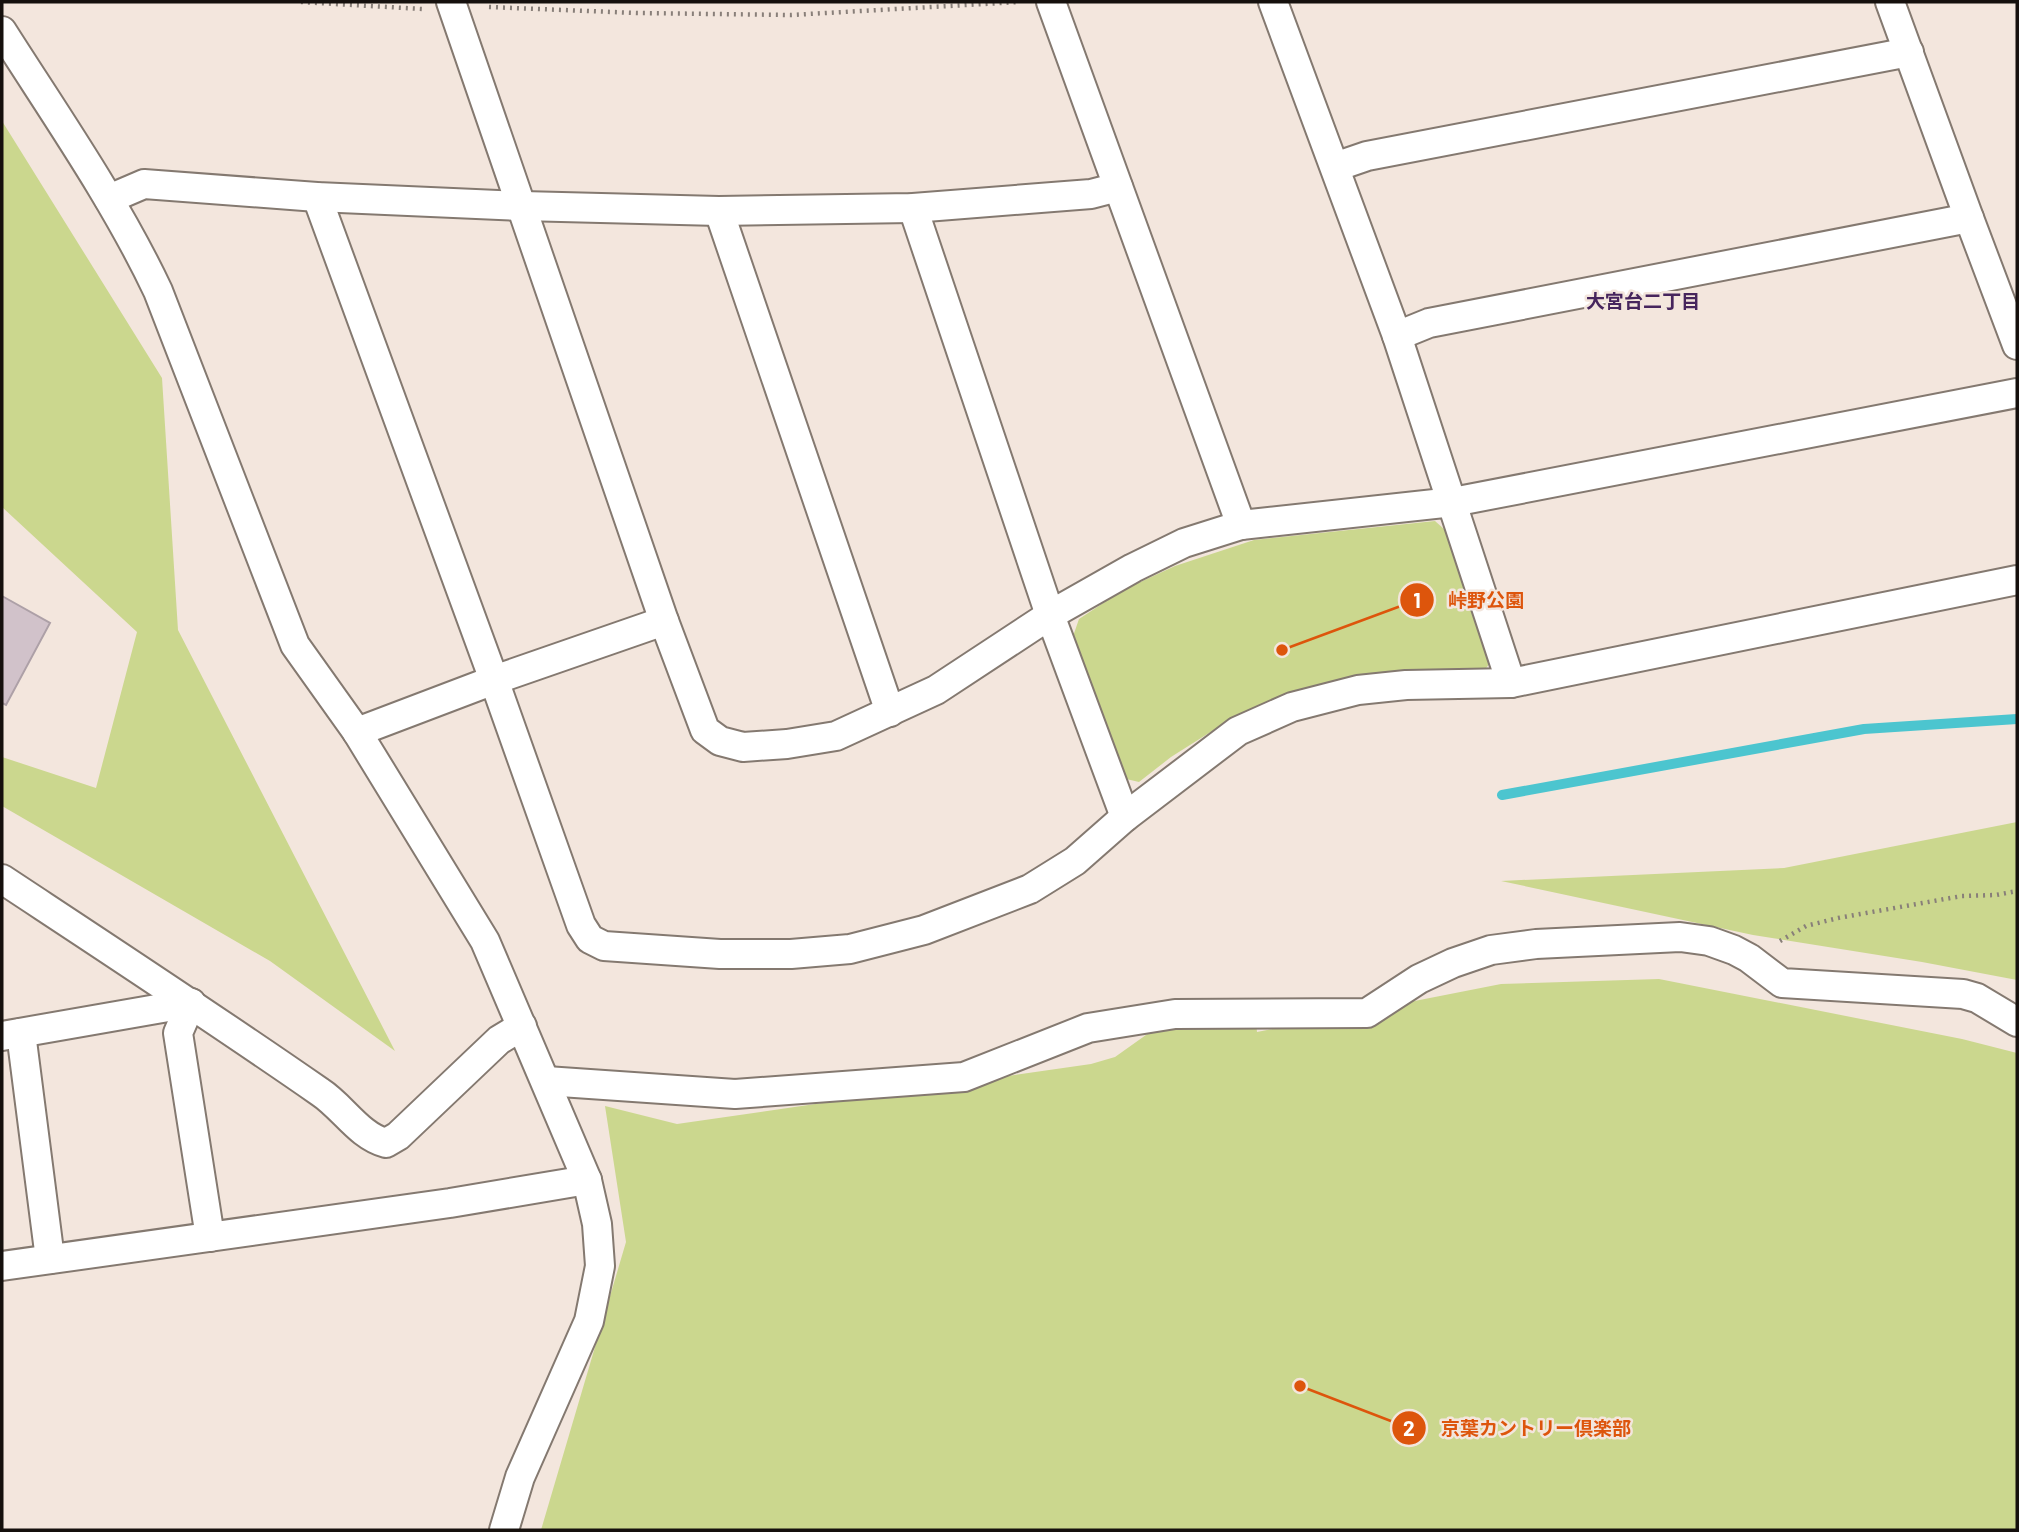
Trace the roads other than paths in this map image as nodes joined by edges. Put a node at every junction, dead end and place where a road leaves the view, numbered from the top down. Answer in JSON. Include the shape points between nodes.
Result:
{"nodes":[{"id":1,"x":1051,"y":2,"type":"edge"},
{"id":2,"x":1273,"y":2,"type":"edge"},
{"id":3,"x":1890,"y":2,"type":"edge"},
{"id":4,"x":438,"y":5,"type":"edge"},
{"id":5,"x":2,"y":31,"type":"edge"},
{"id":6,"x":1909,"y":52,"type":"junction"},
{"id":7,"x":1335,"y":167,"type":"junction"},
{"id":8,"x":1118,"y":187,"type":"junction"},
{"id":9,"x":317,"y":197,"type":"junction"},
{"id":10,"x":109,"y":198,"type":"junction"},
{"id":11,"x":522,"y":206,"type":"junction"},
{"id":12,"x":914,"y":208,"type":"junction"},
{"id":13,"x":719,"y":211,"type":"junction"},
{"id":14,"x":1969,"y":218,"type":"junction"},
{"id":15,"x":1397,"y":336,"type":"junction"},
{"id":16,"x":2017,"y":345,"type":"edge"},
{"id":17,"x":2017,"y":393,"type":"edge"},
{"id":18,"x":1452,"y":502,"type":"junction"},
{"id":19,"x":1241,"y":525,"type":"junction"},
{"id":20,"x":2017,"y":580,"type":"edge"},
{"id":21,"x":1050,"y":615,"type":"junction"},
{"id":22,"x":664,"y":621,"type":"junction"},
{"id":23,"x":494,"y":680,"type":"junction"},
{"id":24,"x":1511,"y":683,"type":"junction"},
{"id":25,"x":890,"y":712,"type":"junction"},
{"id":26,"x":357,"y":732,"type":"junction"},
{"id":27,"x":1125,"y":817,"type":"junction"},
{"id":28,"x":2,"y":879,"type":"edge"},
{"id":29,"x":191,"y":1003,"type":"junction"},
{"id":30,"x":2017,"y":1022,"type":"edge"},
{"id":31,"x":522,"y":1026,"type":"junction"},
{"id":32,"x":12,"y":1034,"type":"edge"},
{"id":33,"x":546,"y":1081,"type":"junction"},
{"id":34,"x":587,"y":1180,"type":"junction"},
{"id":35,"x":210,"y":1237,"type":"junction"},
{"id":36,"x":50,"y":1259,"type":"junction"},
{"id":37,"x":2,"y":1266,"type":"edge"},
{"id":38,"x":504,"y":1530,"type":"edge"}],
"edges":[{"from":1,"to":8,"type":"street"},
{"from":2,"to":7,"type":"street"},
{"from":3,"to":6,"type":"street"},
{"from":4,"to":11,"type":"street"},
{"from":5,"to":10,"type":"street"},
{"from":6,"to":7,"type":"street","via":[[1367,156]]},
{"from":6,"to":14,"type":"street"},
{"from":7,"to":15,"type":"street"},
{"from":8,"to":12,"type":"street","via":[[1091,194]]},
{"from":8,"to":19,"type":"street"},
{"from":9,"to":10,"type":"street","via":[[144,184]]},
{"from":9,"to":11,"type":"street"},
{"from":9,"to":23,"type":"street"},
{"from":10,"to":26,"type":"street","via":[[158,291],[295,645]]},
{"from":11,"to":13,"type":"street"},
{"from":11,"to":22,"type":"street"},
{"from":12,"to":13,"type":"street"},
{"from":12,"to":21,"type":"street"},
{"from":13,"to":25,"type":"street"},
{"from":14,"to":15,"type":"street","via":[[1429,323]]},
{"from":14,"to":16,"type":"street"},
{"from":15,"to":18,"type":"street"},
{"from":17,"to":18,"type":"street"},
{"from":18,"to":19,"type":"street"},
{"from":18,"to":24,"type":"street"},
{"from":19,"to":21,"type":"street","via":[[1133,568]]},
{"from":20,"to":24,"type":"street"},
{"from":21,"to":25,"type":"street","via":[[936,690]]},
{"from":21,"to":27,"type":"street"},
{"from":22,"to":23,"type":"street"},
{"from":22,"to":25,"type":"street","via":[[705,730],[720,741],[743,747],[836,736]]},
{"from":23,"to":26,"type":"street"},
{"from":23,"to":27,"type":"street","via":[[581,925],[590,939],[604,946],[720,954],[850,949],[924,930],[1030,889],[1075,861]]},
{"from":24,"to":27,"type":"street","via":[[1358,690],[1292,706],[1238,731]]},
{"from":26,"to":31,"type":"street","via":[[485,941]]},
{"from":28,"to":29,"type":"street"},
{"from":29,"to":31,"type":"street","via":[[328,1097],[374,1140],[386,1143],[499,1040]]},
{"from":29,"to":32,"type":"street"},
{"from":29,"to":35,"type":"street","via":[[178,1033]]},
{"from":30,"to":33,"type":"street","via":[[1963,994],[1782,983],[1749,958],[1709,941],[1680,937],[1491,950],[1419,979],[1367,1013],[1175,1014],[1088,1028],[964,1077],[735,1094]]},
{"from":31,"to":33,"type":"street"},
{"from":32,"to":36,"type":"street"},
{"from":33,"to":34,"type":"street"},
{"from":34,"to":35,"type":"street"},
{"from":34,"to":38,"type":"street","via":[[600,1266],[589,1321],[520,1476]]},
{"from":35,"to":36,"type":"street"},
{"from":36,"to":37,"type":"street"}]}
